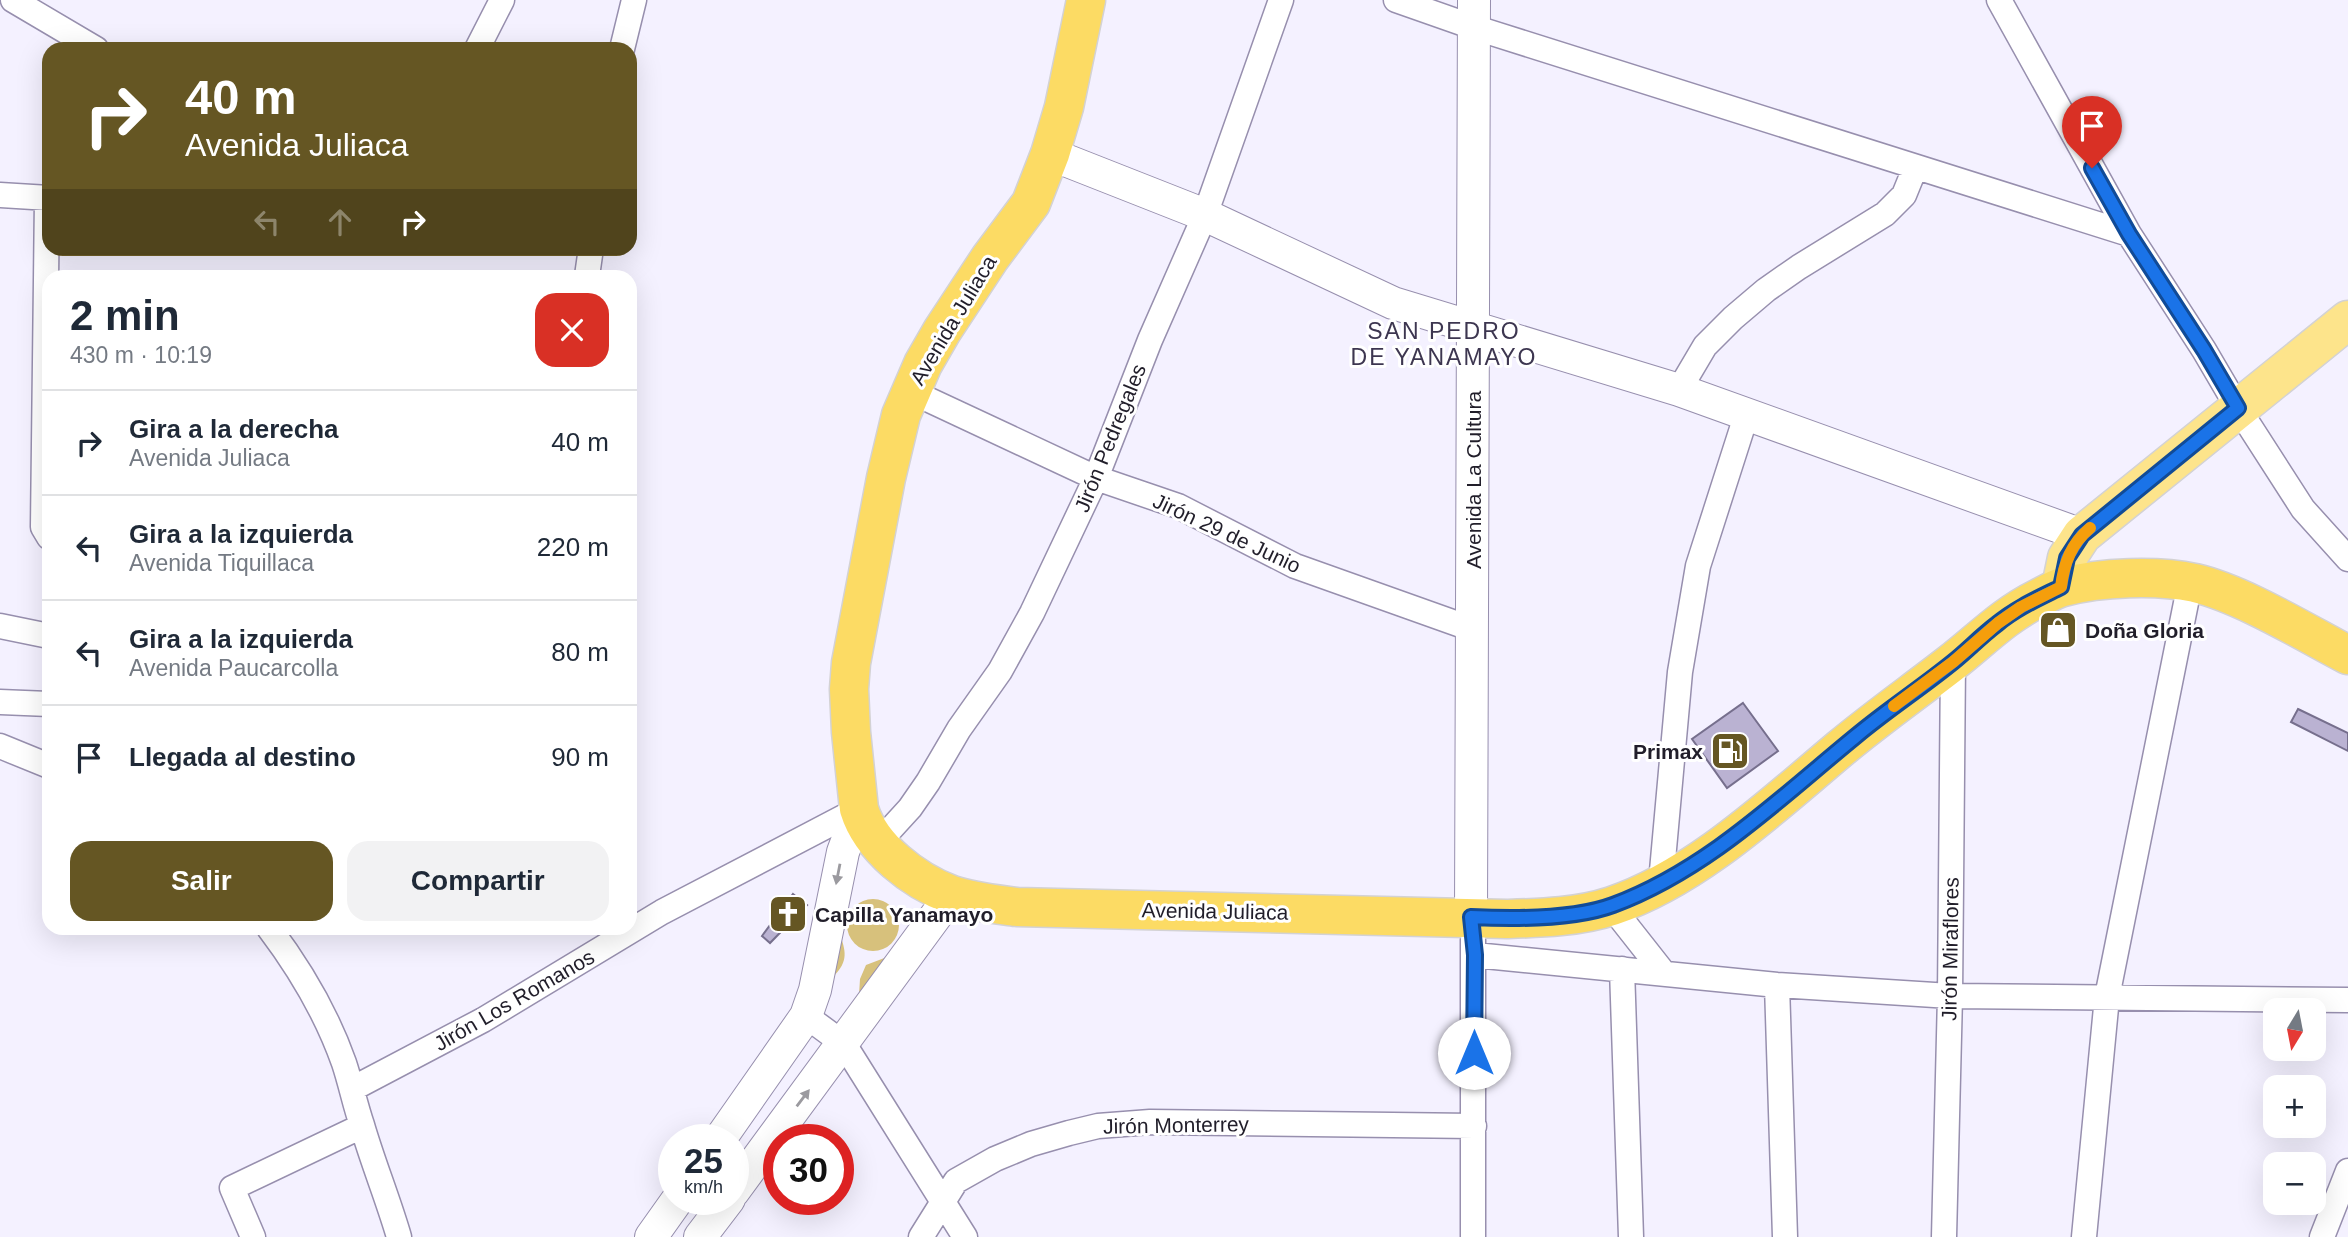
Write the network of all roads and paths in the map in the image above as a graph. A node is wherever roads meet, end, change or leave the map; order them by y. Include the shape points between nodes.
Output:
1 (13, 0) edge
2 (502, 0) edge
3 (634, 0) edge
4 (1086, 0) edge
5 (1281, 0) edge
6 (1396, 0) edge
7 (1998, 0) edge
8 (1473, 13) edge
9 (84, 42) edge
10 (481, 42) edge
11 (624, 42) edge
12 (1050, 154) junction
13 (1915, 168) junction
14 (0, 195) edge
15 (42, 198) edge
16 (1205, 215) junction
17 (2129, 234) junction
18 (2348, 320) edge
19 (1474, 327) junction
20 (1679, 390) junction
21 (910, 391) junction
22 (2238, 408) junction
23 (1747, 413) junction
24 (1096, 478) junction
25 (2082, 535) junction
26 (2348, 559) edge
27 (2190, 583) junction
28 (2061, 587) junction
29 (0, 626) edge
30 (1472, 629) junction
31 (42, 635) edge
32 (2348, 655) edge
33 (1953, 662) junction
34 (0, 702) edge
35 (42, 704) edge
36 (0, 746) edge
37 (42, 763) edge
38 (859, 809) junction
39 (878, 843) junction
40 (1661, 882) junction
41 (952, 894) junction
42 (1611, 906) junction
43 (1471, 917) junction
44 (637, 927) edge
45 (274, 935) edge
46 (624, 935) edge
47 (1475, 955) junction
48 (1622, 969) junction
49 (1663, 972) junction
50 (1777, 985) junction
51 (1950, 996) junction
52 (2107, 997) junction
53 (2348, 1000) edge
54 (806, 1016) junction
55 (844, 1044) junction
56 (352, 1089) junction
57 (730, 1124) edge
58 (362, 1126) junction
59 (1474, 1126) junction
60 (749, 1171) edge
61 (2348, 1171) edge
62 (942, 1201) junction
63 (667, 1215) edge
64 (717, 1215) edge
65 (253, 1237) edge
66 (399, 1237) edge
67 (651, 1237) edge
68 (700, 1237) edge
69 (920, 1237) edge
70 (965, 1237) edge
71 (1472, 1237) edge
72 (1631, 1237) edge
73 (1785, 1237) edge
74 (1944, 1237) edge
75 (2084, 1237) edge
76 (2322, 1237) edge

1 - 9 street
2 - 10 street
3 - 11 street
4 - 12 highway, Avenida Juliaca
5 - 16 street, Jirón Pedregales
6 - 8 street
7 - 17 street
8 - 13 street
8 - 19 street, Avenida La Cultura
12 - 16 street
12 - 21 highway, Avenida Juliaca via 1031,203 967,291
13 - 17 street
13 - 20 street via 1904,195 1885,214 1799,267 1733,318 1705,346
14 - 15 street
16 - 19 street via 1393,303
16 - 24 street, Jirón Pedregales
17 - 22 street
18 - 22 main road
19 - 20 street
19 - 30 street, Avenida La Cultura
20 - 23 street
21 - 24 street, Jirón 29 de Junio
21 - 38 highway, Avenida Juliaca via 886,478 851,663 851,732
22 - 25 main road
22 - 26 street via 2303,509
23 - 25 street
23 - 40 street via 1698,566 1680,672
24 - 30 street, Jirón 29 de Junio via 1178,506 1295,566
24 - 39 street, Jirón Pedregales via 1000,671 910,808
25 - 28 main road via 2067,558
27 - 28 highway, Avenida Juliaca via 2144,578
27 - 32 highway, Avenida Juliaca via 2224,594
27 - 52 street
28 - 33 highway, Avenida Juliaca via 2021,607
29 - 31 street
30 - 43 street, Avenida La Cultura
33 - 40 highway, Avenida Juliaca via 1735,836
33 - 51 street, Jirón Miraflores
34 - 35 street
36 - 37 street
38 - 39 highway, Avenida Juliaca
38 - 44 street, Jirón Los Romanos
38 -> 54 street via 843,852 816,990
39 - 41 highway, Avenida Juliaca via 911,872
40 - 42 highway, Avenida Juliaca
41 - 43 highway, Avenida Juliaca via 1017,906
41 - 55 street
42 - 43 highway, Avenida Juliaca via 1538,918
42 - 49 street
43 - 47 street
45 - 56 street via 324,1018
46 - 56 street, Jirón Los Romanos via 483,1020
47 - 48 street
47 - 59 street
48 - 49 street
48 - 72 street
49 - 50 street
50 - 51 street
50 - 73 street
51 - 52 street
51 - 74 street, Jirón Miraflores
52 - 53 street
52 - 75 street
54 - 55 street
54 - 57 street
60 -> 55 street
55 - 62 street
56 - 58 street
58 - 65 street via 232,1188
58 - 66 street
59 - 62 street, Jirón Monterrey via 1150,1122 1098,1126 995,1159 956,1181
59 - 71 street
61 - 76 street
62 - 69 street, Jirón Monterrey
62 - 70 street
63 - 67 street
64 - 68 street

